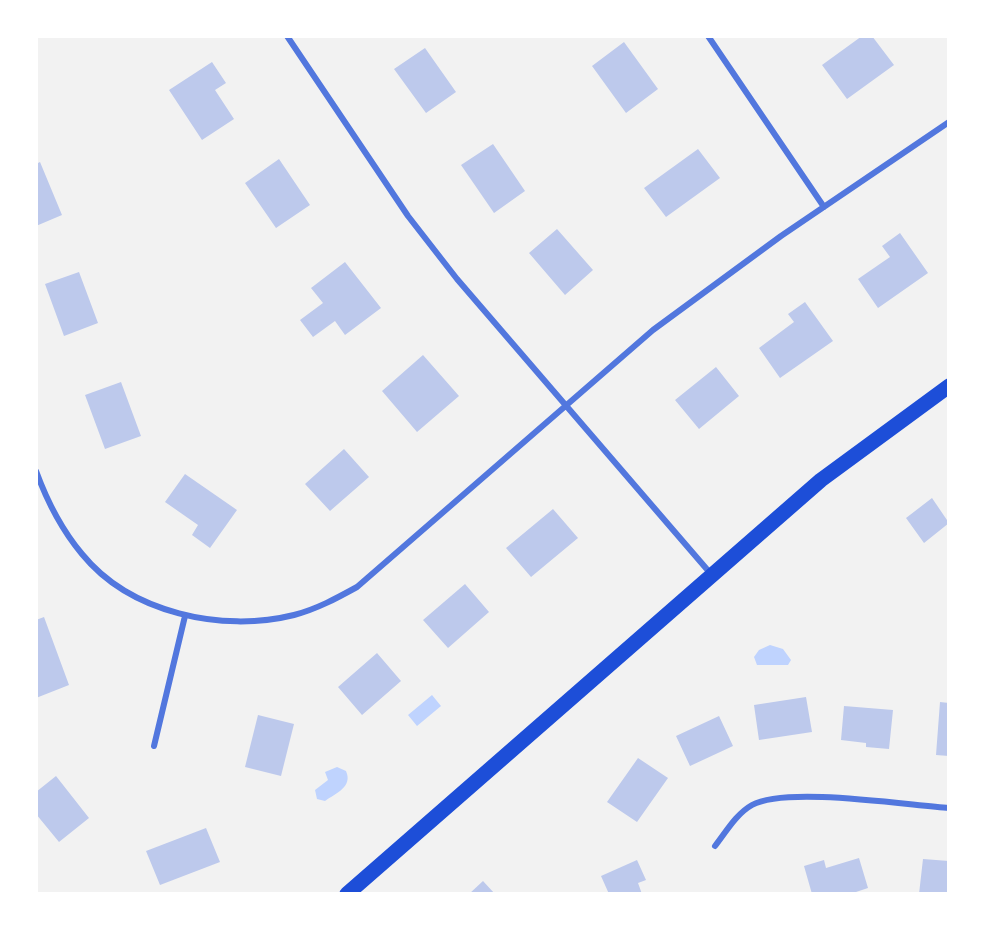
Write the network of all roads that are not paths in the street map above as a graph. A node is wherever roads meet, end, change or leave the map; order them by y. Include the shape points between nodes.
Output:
1 (287, 36) edge
2 (708, 36) edge
3 (949, 122) edge
4 (824, 207) junction
5 (949, 386) edge
6 (565, 406) junction
7 (36, 471) edge
8 (711, 573) junction
9 (185, 615) junction
10 (154, 746) dead end
11 (949, 808) edge
12 (715, 846) dead end
13 (356, 891) edge

1 - 6 street via 408,216
2 - 4 street
3 - 4 street
4 - 6 street via 661,324
5 - 8 main road via 821,480
6 - 8 street
6 - 9 street via 357,587 294,615 254,621
7 - 9 street via 53,512 83,556 127,591
8 - 13 main road
9 - 10 street
11 - 12 street via 806,796 776,798 754,804 742,813

